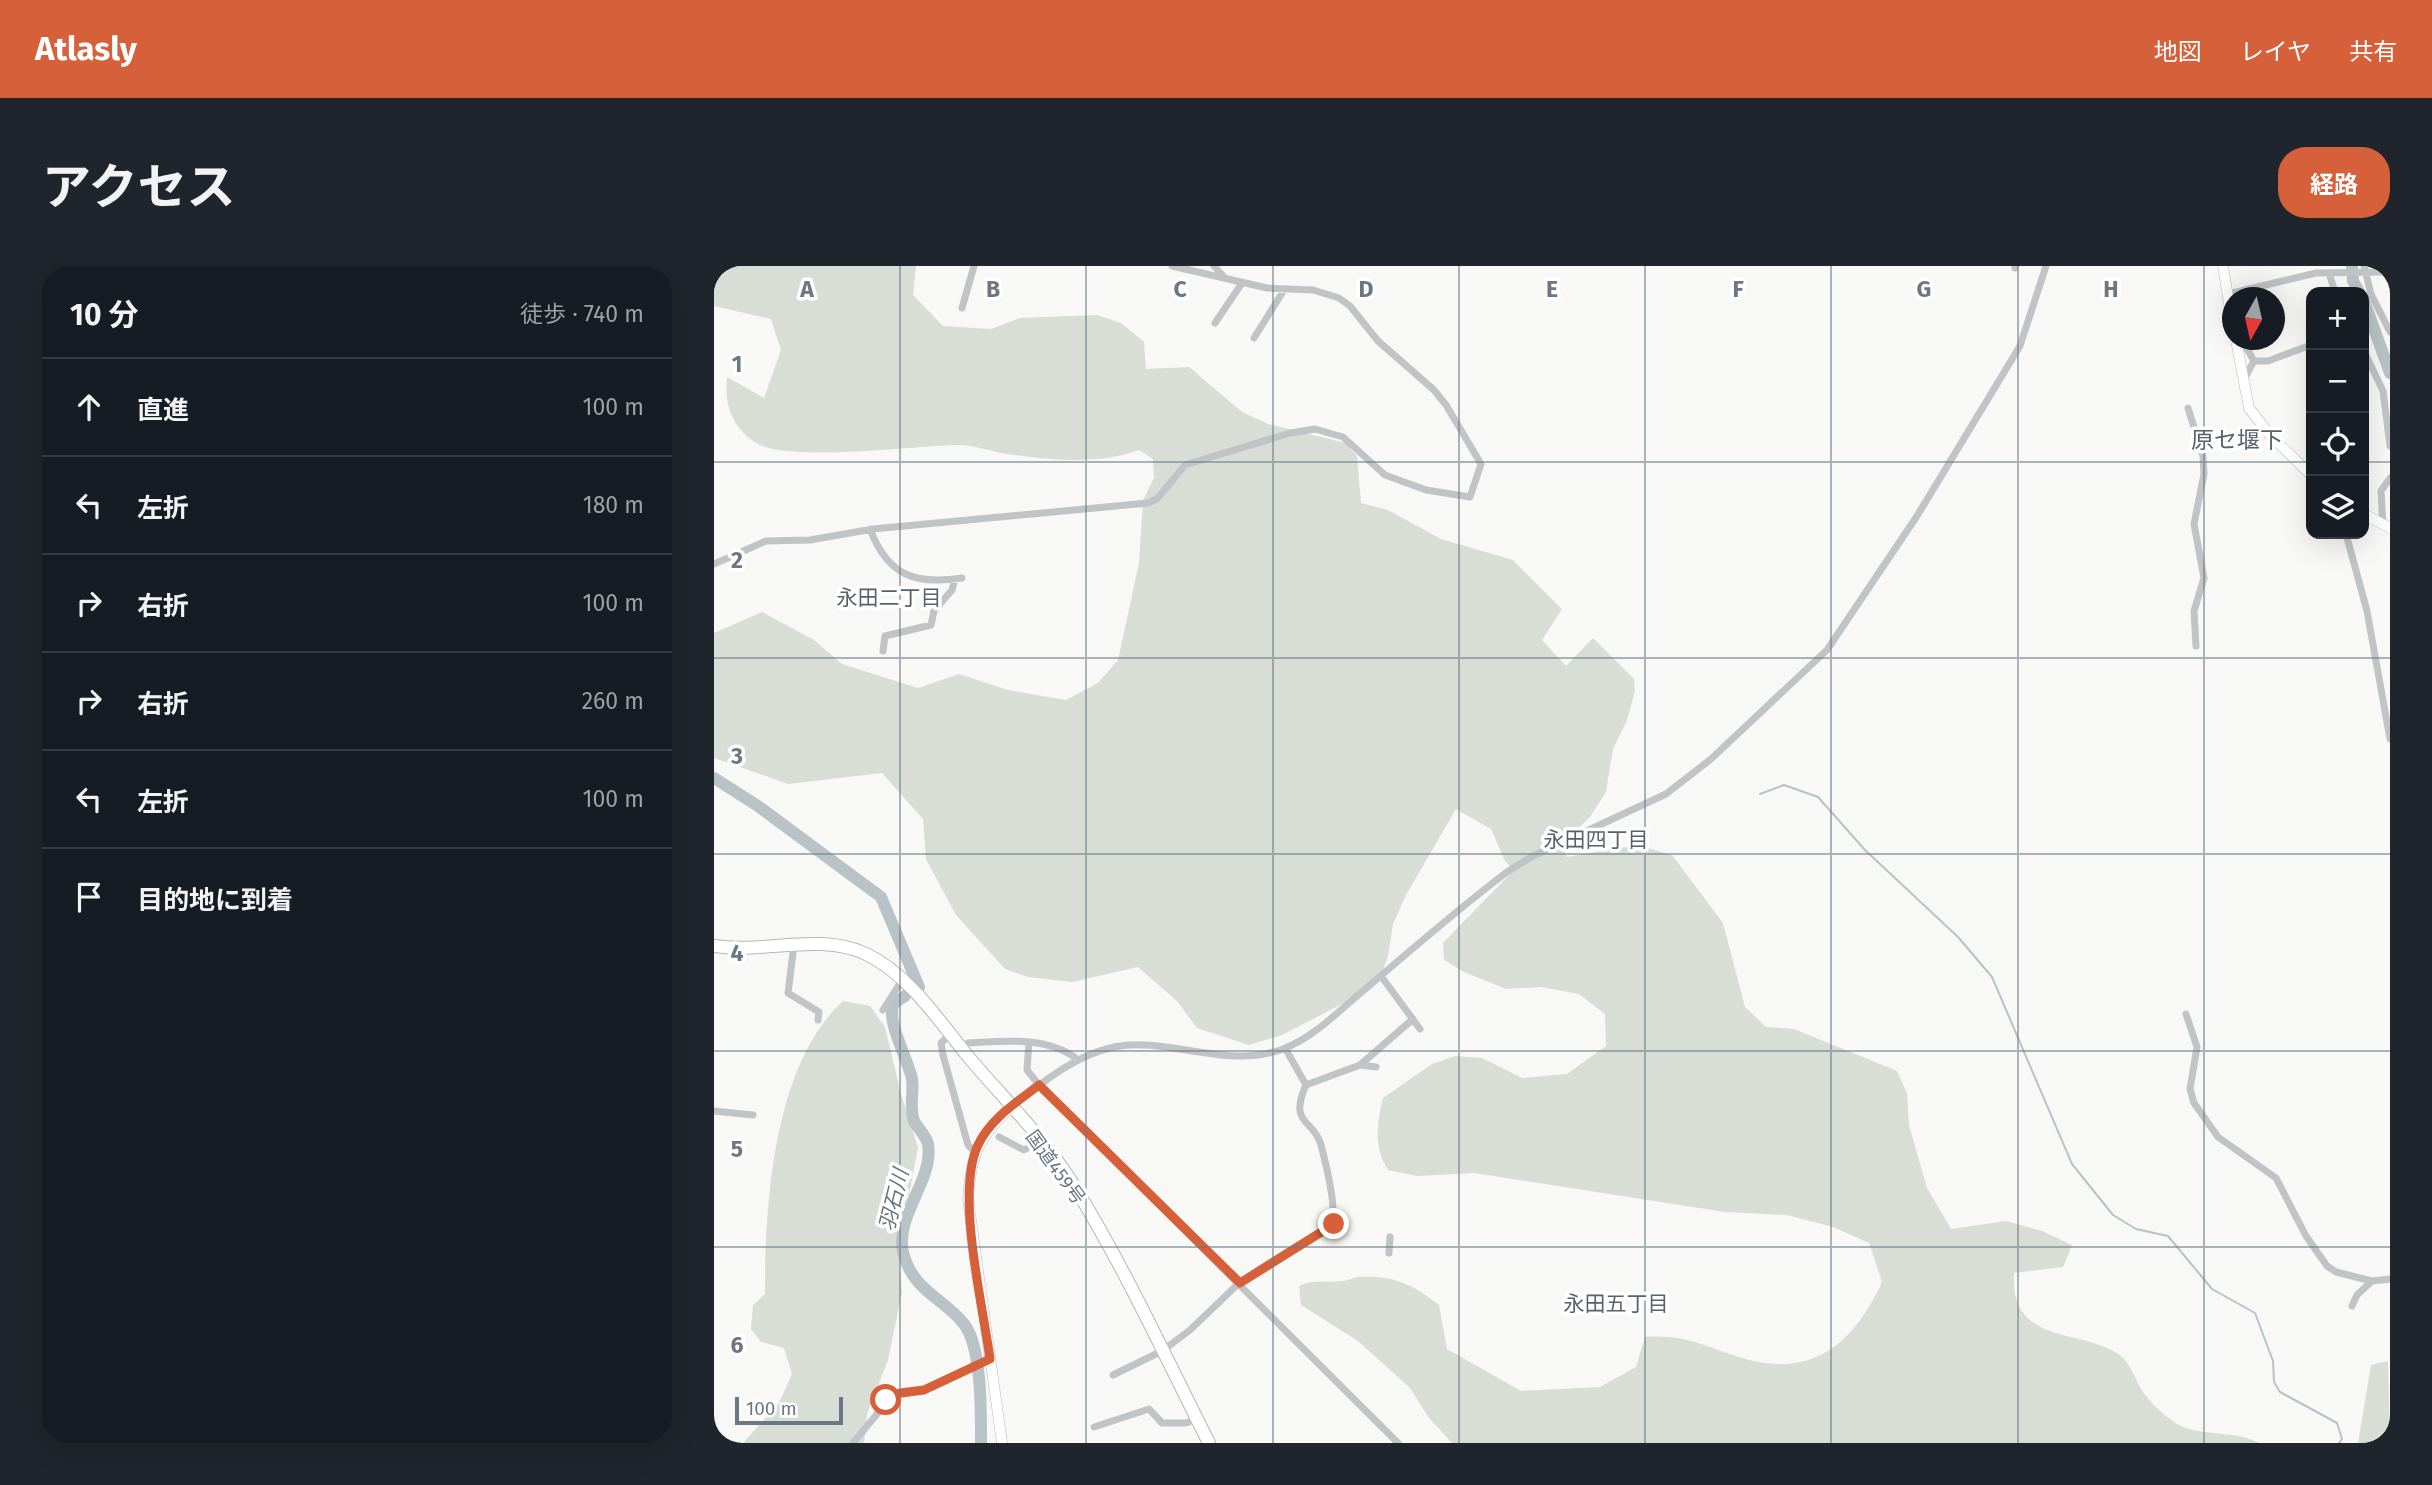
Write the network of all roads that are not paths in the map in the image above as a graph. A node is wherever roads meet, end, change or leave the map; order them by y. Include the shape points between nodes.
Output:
1 (974, 266) edge
2 (1171, 266) edge
3 (1214, 266) edge
4 (2046, 266) edge
5 (2223, 266) edge
6 (2365, 269) edge
7 (2390, 272) edge
8 (2333, 273) junction
9 (1225, 279) junction
10 (1242, 283) junction
11 (2227, 287) edge
12 (2254, 287) edge
13 (2335, 287) edge
14 (1284, 290) junction
15 (962, 308) dead end
16 (1215, 323) dead end
17 (2390, 332) edge
18 (1254, 338) dead end
19 (2306, 347) edge
20 (2237, 350) edge
21 (2248, 350) edge
22 (2254, 361) junction
23 (2369, 361) edge
24 (2243, 382) junction
25 (2387, 406) edge
26 (2188, 408) dead end
27 (2390, 446) edge
28 (2306, 470) edge
29 (2390, 478) edge
30 (2369, 516) edge
31 (2386, 527) edge
32 (870, 529) junction
33 (2347, 539) edge
34 (714, 564) edge
35 (2196, 646) dead end
36 (883, 651) dead end
37 (2390, 740) edge
38 (794, 945) junction
39 (714, 946) edge
40 (1381, 976) junction
41 (902, 980) junction
42 (883, 1010) dead end
43 (2186, 1014) dead end
44 (1413, 1019) junction
45 (818, 1020) dead end
46 (1420, 1029) dead end
47 (950, 1034) junction
48 (1029, 1042) junction
49 (961, 1048) junction
50 (1285, 1048) junction
51 (1077, 1059) junction
52 (1360, 1065) junction
53 (1376, 1068) dead end
54 (1039, 1085) junction
55 (1306, 1085) junction
56 (1010, 1108) junction
57 (714, 1111) edge
58 (753, 1115) dead end
59 (999, 1137) dead end
60 (1040, 1141) junction
61 (975, 1152) junction
62 (1390, 1237) dead end
63 (1389, 1253) dead end
64 (2390, 1279) edge
65 (2372, 1281) junction
66 (1240, 1283) junction
67 (2352, 1306) dead end
68 (1162, 1351) junction
69 (985, 1361) junction
70 (1113, 1375) dead end
71 (1197, 1419) junction
72 (1094, 1427) dead end
73 (853, 1443) edge
74 (1002, 1443) edge
75 (1209, 1443) edge
76 (1398, 1443) edge

1 - 15 street
2 - 9 street
3 - 9 street
4 - 40 street via 2020,346 1917,516 1813,665 1666,794 1531,857 1479,893
5 - 11 street
6 - 7 street
6 - 8 street
6 - 17 street via 2371,294
8 - 12 street
8 - 13 street
9 - 10 street
10 - 14 street
10 - 16 street
14 - 18 street
14 - 32 street via 1313,290 1339,298 1378,341 1434,390 1481,464 1470,497 1426,490 1385,475 1343,437 1315,429 1185,465 1157,499 1148,503
19 - 22 street
20 - 24 street
21 - 22 street
22 - 24 street
23 - 25 street
24 - 28 street via 2255,417
25 - 27 street
26 - 35 street via 2204,474 2194,524 2204,578 2194,611
29 - 31 street via 2381,491
30 - 31 street
32 - 34 street via 810,540 766,541
32 - 36 street via 898,572 938,582 958,579 934,611 931,625 885,636
33 - 37 street via 2367,611
38 - 39 highway, 国道459号 via 736,950
38 - 41 highway, 国道459号 via 853,949
38 - 45 street via 788,993 819,1012
40 - 44 street
40 - 50 street
41 - 42 street
41 - 47 highway, 国道459号
43 - 65 street via 2197,1047 2190,1089 2209,1126 2276,1178 2327,1266
44 - 46 street
44 - 52 street
47 - 49 highway, 国道459号
47 - 61 street via 941,1043 943,1055 968,1145
48 - 49 street via 968,1043
48 - 51 street
48 - 54 street via 1027,1070
49 - 56 highway, 国道459号
50 - 51 street via 1225,1056 1132,1046
50 - 55 street
51 - 54 street
52 - 53 street
52 - 55 street
54 - 56 street
54 - 66 street
55 - 66 street via 1300,1109 1321,1144 1333,1226
56 - 60 highway, 国道459号
56 - 61 street via 992,1125
57 - 58 street
59 - 60 street via 1024,1150
60 - 68 highway, 国道459号 via 1069,1179
61 - 69 street via 968,1199
62 - 63 street
64 - 65 street
65 - 67 street
66 - 68 street
66 - 76 street
68 - 70 street
68 - 71 highway, 国道459号
69 - 73 street via 924,1390 892,1396
69 - 74 street
71 - 72 street via 1162,1423 1149,1409
71 - 75 highway, 国道459号

